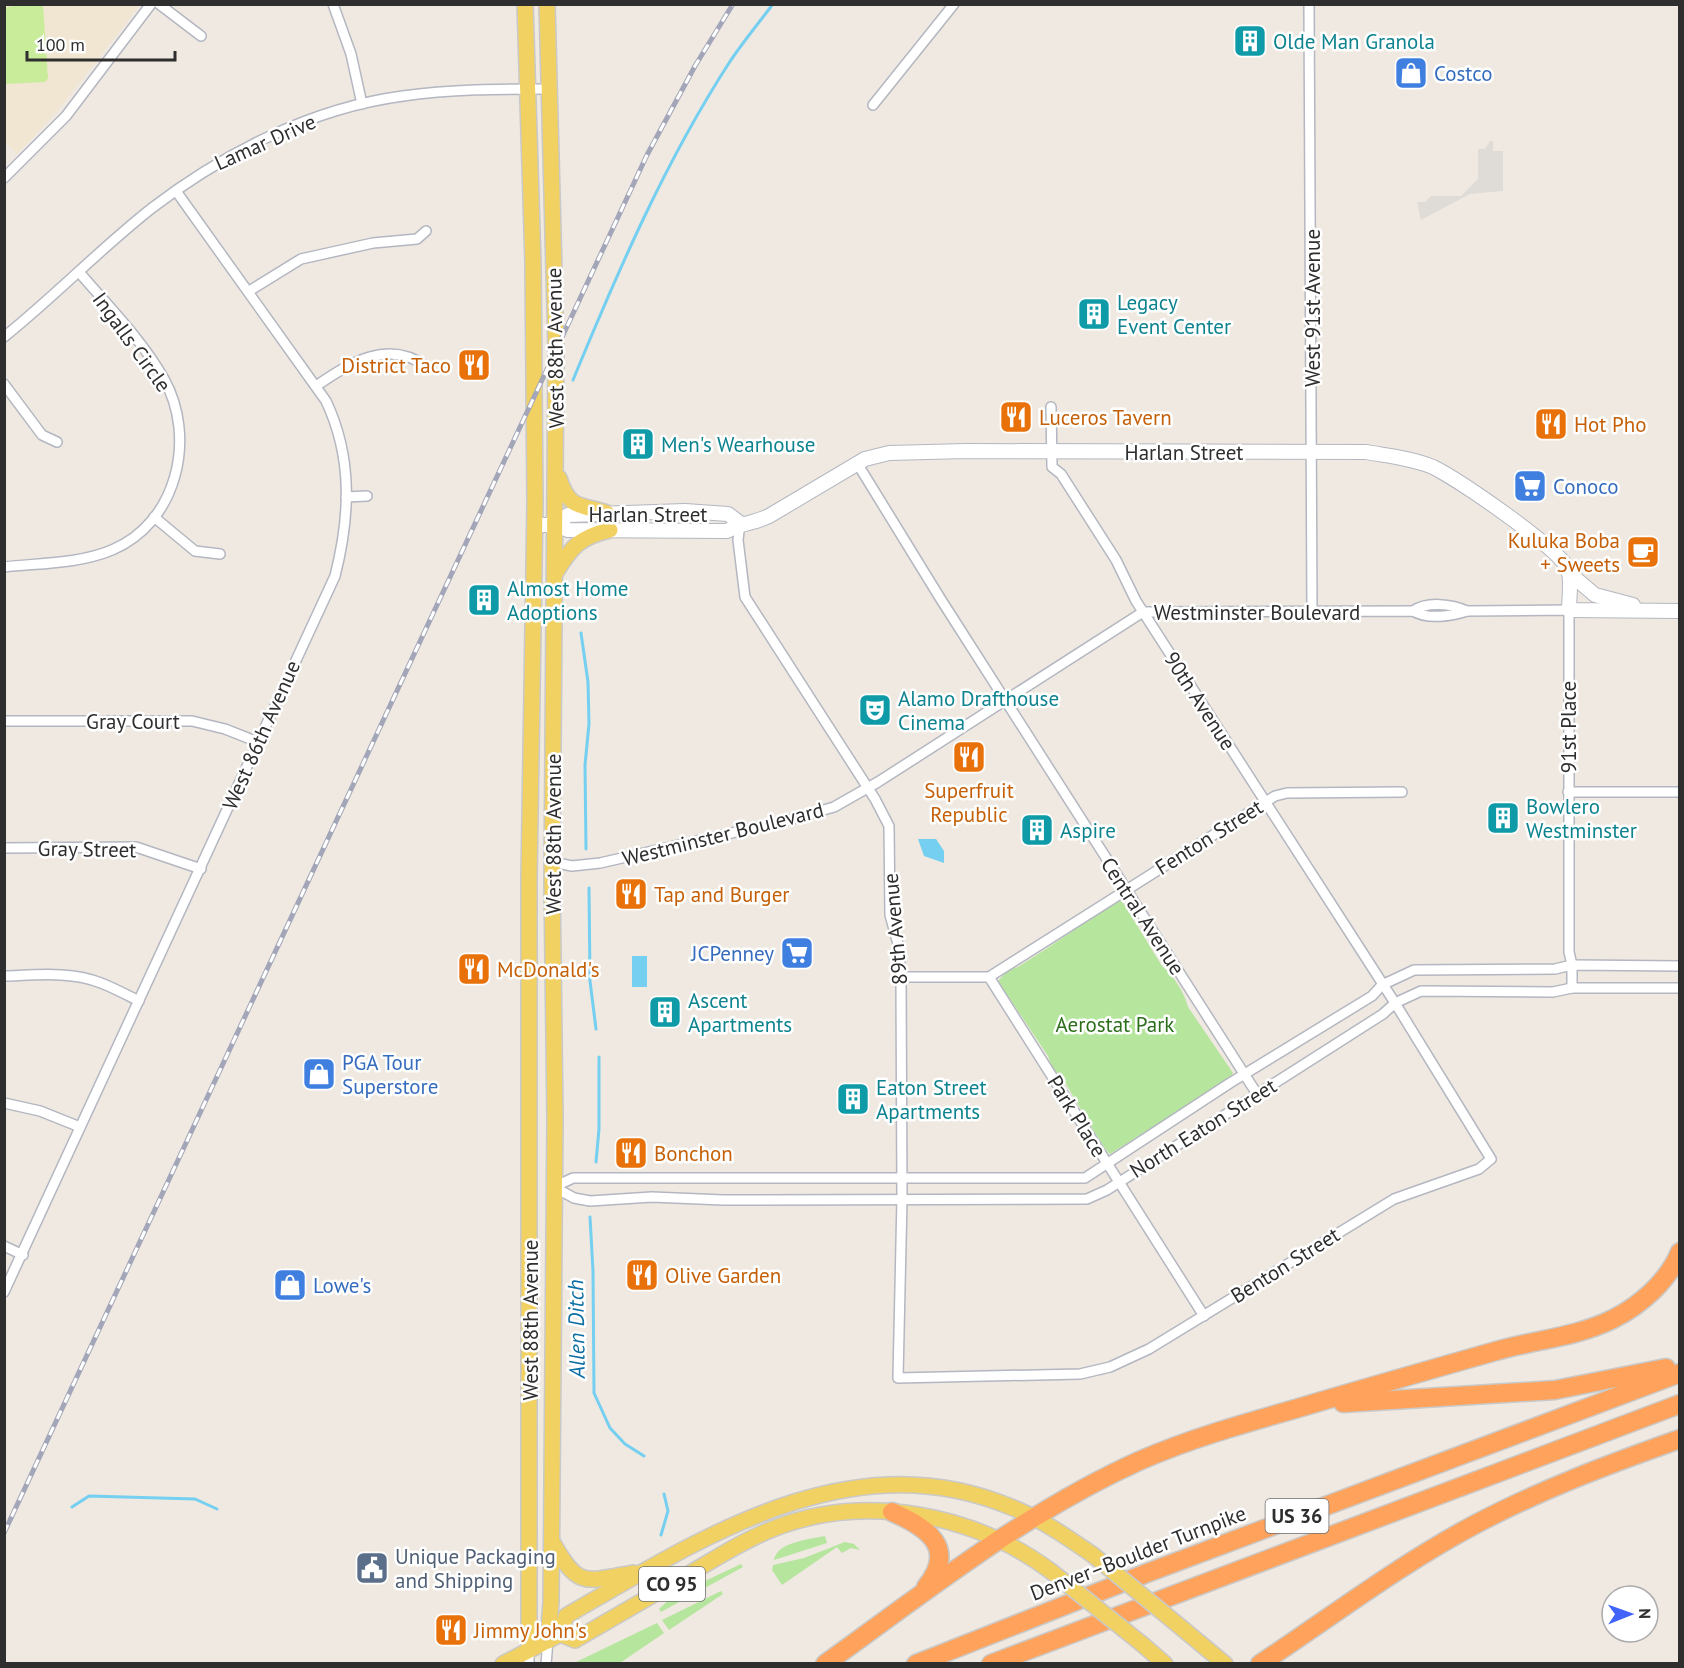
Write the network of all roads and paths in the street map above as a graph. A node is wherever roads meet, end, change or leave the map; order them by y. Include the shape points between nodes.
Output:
1 (151, 4) edge
2 (159, 4) edge
3 (333, 4) edge
4 (525, 4) edge
5 (547, 4) edge
6 (954, 4) edge
7 (1309, 4) edge
8 (201, 36) dead end
9 (526, 89) junction
10 (548, 89) junction
11 (362, 104) junction
12 (873, 105) dead end
13 (4, 178) edge
14 (176, 191) junction
15 (426, 231) dead end
16 (79, 272) junction
17 (249, 291) junction
18 (4, 337) edge
19 (427, 367) dead end
20 (4, 384) edge
21 (316, 386) junction
22 (1051, 407) dead end
23 (57, 442) dead end
24 (1051, 451) junction
25 (1313, 452) junction
26 (858, 463) junction
27 (556, 471) junction
28 (346, 496) junction
29 (367, 496) dead end
30 (704, 512) junction
31 (607, 513) junction
32 (154, 517) junction
33 (740, 523) junction
34 (535, 525) junction
35 (556, 525) junction
36 (610, 530) junction
37 (628, 530) junction
38 (220, 554) dead end
39 (4, 567) edge
40 (1569, 573) junction
41 (555, 575) junction
42 (1569, 610) junction
43 (1651, 610) junction
44 (1680, 610) edge
45 (1312, 611) junction
46 (1143, 612) junction
47 (1005, 700) junction
48 (4, 722) edge
49 (258, 742) junction
50 (868, 788) junction
51 (1402, 792) dead end
52 (1568, 792) junction
53 (1680, 792) edge
54 (1265, 801) junction
55 (4, 848) edge
56 (552, 862) junction
57 (201, 869) junction
58 (1125, 889) junction
59 (1572, 965) junction
60 (1680, 966) edge
61 (4, 975) edge
62 (901, 977) junction
63 (989, 977) junction
64 (1382, 985) junction
65 (1572, 988) junction
66 (1680, 988) edge
67 (139, 1001) junction
68 (1395, 1003) junction
69 (1245, 1075) junction
70 (1257, 1095) junction
71 (4, 1103) edge
72 (80, 1127) junction
73 (1106, 1163) junction
74 (901, 1177) junction
75 (1118, 1182) junction
76 (554, 1187) junction
77 (902, 1198) junction
78 (4, 1246) edge
79 (1680, 1252) edge
80 (23, 1255) junction
81 (4, 1292) edge
82 (1204, 1316) junction
83 (1680, 1364) edge
84 (1680, 1372) edge
85 (898, 1378) joint
86 (1680, 1384) edge
87 (1680, 1404) edge
88 (1680, 1414) edge
89 (1254, 1420) junction
90 (1680, 1439) edge
91 (891, 1512) junction
92 (1035, 1517) junction
93 (999, 1538) junction
94 (551, 1540) junction
95 (645, 1571) junction
96 (919, 1595) junction
97 (1308, 1632) junction
98 (554, 1637) junction
99 (529, 1657) edge
100 (503, 1664) edge
101 (546, 1664) edge
102 (825, 1664) edge
103 (916, 1664) edge
104 (943, 1664) edge
105 (991, 1664) edge
106 (1019, 1664) edge
107 (1165, 1664) edge
108 (1225, 1664) edge
109 (1260, 1664) edge
110 (1288, 1664) edge

1 - 13 street via 66,116
2 - 8 street
3 - 11 street via 351,54
4 - 9 main road, West 88th Avenue
5 - 10 main road, West 88th Avenue
6 - 12 street
7 - 25 street, West 91st Avenue
9 - 10 street, Lamar Drive
9 - 11 street, Lamar Drive via 404,96
9 - 34 main road, West 88th Avenue via 533,263
10 - 27 main road, West 88th Avenue via 556,304
11 - 14 street, Lamar Drive via 262,139 208,168
14 - 16 street, Lamar Drive
14 - 17 street, West 86th Avenue
15 - 17 street via 417,239 372,243 301,259
16 - 18 street, Lamar Drive
16 - 32 street, Ingalls Circle via 158,370 175,404 181,438 179,463
17 - 21 street, West 86th Avenue
19 - 21 street via 412,356 372,356 349,363
20 - 23 street via 42,435
21 - 28 street, West 86th Avenue via 337,426 344,456
22 - 24 street, 90th Avenue
24 - 25 street, Harlan Street
24 - 26 street, Harlan Street via 889,453
24 - 46 street, 90th Avenue via 1052,467 1061,474 1111,553
25 - 40 street, Harlan Street via 1366,452 1432,467 1483,498 1558,555
25 - 45 street, West 91st Avenue
26 - 33 street, Harlan Street via 769,516
26 - 47 street, Central Avenue
27 - 31 main road via 564,493 576,506
27 - 35 main road, West 88th Avenue
28 - 29 street
28 - 49 street, West 86th Avenue via 346,534 335,576
30 - 31 street, Harlan Street
30 - 33 street, Harlan Street via 728,514
30 - 37 street via 686,523 652,524
31 - 35 street, Harlan Street via 568,515
32 - 38 street via 195,551
32 - 39 street, Ingalls Circle via 127,542 99,555
33 - 37 street, Harlan Street via 727,531
33 - 50 street, 89th Avenue via 738,542 746,597
34 - 35 street, Harlan Street
34 - 99 main road, West 88th Avenue via 529,878
35 - 36 street, Harlan Street via 568,530
35 - 41 main road, West 88th Avenue
36 - 37 street, Harlan Street
36 - 41 main road via 591,534 572,547
40 - 42 street
40 - 43 street, Harlan Street via 1595,595
41 - 56 main road, West 88th Avenue
42 - 43 street
42 - 45 street, Westminster Boulevard via 1467,611 1455,606 1420,607 1413,611
42 - 52 street, 91st Place
43 - 44 street
45 - 46 street, Westminster Boulevard
46 - 47 street, Westminster Boulevard
46 - 54 street, 90th Avenue
47 - 50 street, Westminster Boulevard
47 - 58 street, Central Avenue
48 - 49 street, Gray Court via 192,721
49 - 57 street, West 86th Avenue
50 - 56 street, Westminster Boulevard via 834,807 717,837 600,863 572,866
50 - 62 street, 89th Avenue via 889,826 890,915
51 - 54 street, Fenton Street via 1287,793
52 - 53 street
52 - 59 street, 91st Place
54 - 58 street, Fenton Street
54 - 64 street, 90th Avenue
55 - 57 street, Gray Street via 136,848
56 - 76 main road, West 88th Avenue
57 - 67 street, West 86th Avenue
58 - 63 street, Fenton Street
58 - 69 street, Central Avenue
59 - 60 street, North Eaton Street
59 - 64 street, North Eaton Street via 1553,969 1422,969
59 - 65 street, 91st Place
61 - 67 street via 85,979
62 - 63 street
62 - 74 street, 89th Avenue
63 - 73 street, Park Place
64 - 68 street, 90th Avenue
64 - 69 street, North Eaton Street via 1372,996
65 - 66 street, North Eaton Street
65 - 68 street, North Eaton Street via 1555,992 1421,991
67 - 72 street, West 86th Avenue
68 - 70 street, North Eaton Street
68 - 82 street, Benton Street via 1491,1159 1479,1169 1394,1199
69 - 70 street, Central Avenue
69 - 73 street, North Eaton Street
70 - 75 street, North Eaton Street
71 - 72 street via 40,1111
72 - 80 street, West 86th Avenue
73 - 74 street, North Eaton Street via 1079,1179
73 - 75 street, Park Place
74 - 76 street, North Eaton Street via 573,1178
74 - 77 street, 89th Avenue
75 - 77 street, North Eaton Street via 1098,1195 1080,1200
75 - 82 street, Park Place
76 - 77 street, North Eaton Street via 574,1198 590,1201 652,1197
76 - 94 main road, West 88th Avenue
77 - 85 street, 89th Avenue
78 - 80 street
79 - 89 highway via 1652,1292 1607,1322
80 - 81 street, West 86th Avenue
82 - 85 street, Benton Street via 1130,1359 1080,1374
83 - 89 highway via 1556,1390 1341,1403
84 - 103 highway, Denver–Boulder Turnpike / US 36
86 - 104 highway
87 - 105 highway
88 - 106 highway, US 36
89 - 92 highway via 1139,1461
90 - 97 highway via 1568,1480 1502,1510 1437,1546
91 - 93 main road, CO 95 via 951,1521
91 - 96 highway via 923,1527 937,1542 937,1569
91 - 98 main road, CO 95 via 827,1515 774,1529 575,1640
92 - 93 highway
92 - 95 main road, CO 95 via 996,1501 940,1487 852,1487 775,1508
92 - 108 main road, CO 95, bridge via 1094,1555
93 - 96 highway
93 - 107 main road, CO 95, bridge via 1052,1572
94 - 95 main road via 570,1571 585,1579
94 - 98 main road, West 88th Avenue
95 - 98 main road, CO 95 via 566,1616
96 - 102 highway
97 - 109 highway
97 - 110 highway
98 - 99 main road, CO 95
98 - 101 street, West 88th Avenue
99 - 100 main road, CO 95

